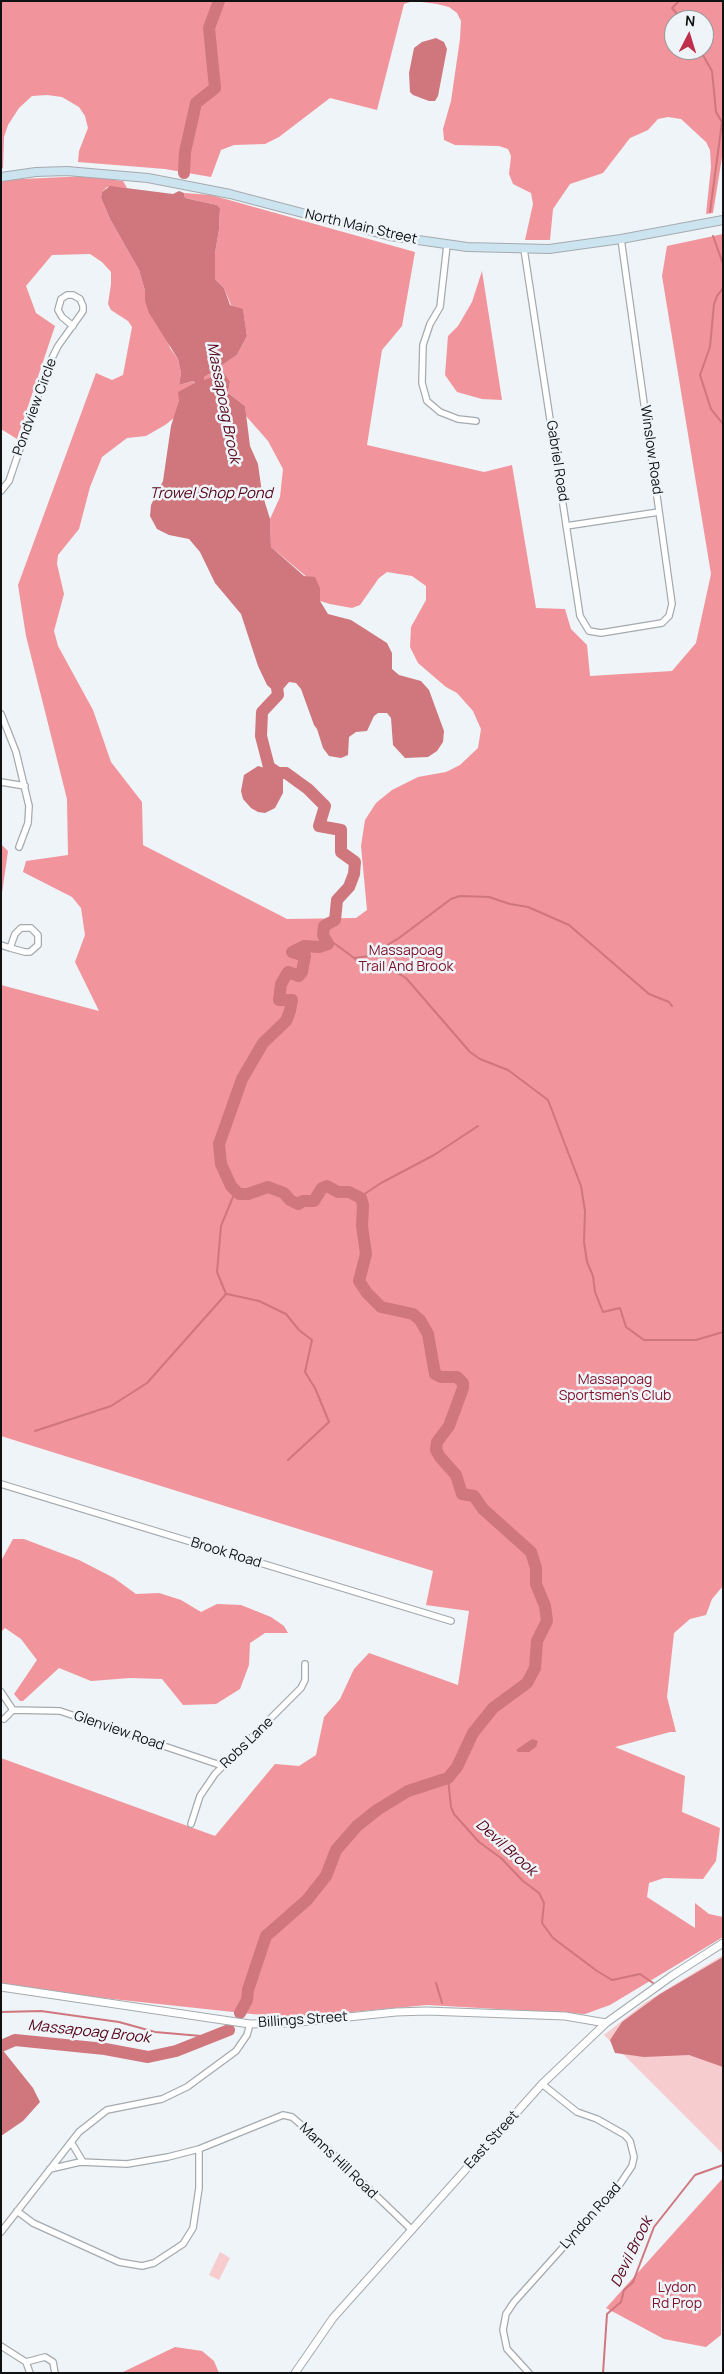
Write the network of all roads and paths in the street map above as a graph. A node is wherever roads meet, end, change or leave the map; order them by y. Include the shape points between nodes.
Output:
1 (1, 178) edge
2 (723, 220) edge
3 (621, 239) junction
4 (447, 245) junction
5 (524, 249) junction
6 (73, 326) junction
7 (476, 421) dead end
8 (1, 491) edge
9 (659, 512) junction
10 (566, 526) junction
11 (629, 629) joint
12 (1, 714) edge
13 (1, 782) edge
14 (25, 786) junction
15 (19, 847) dead end
16 (1, 946) edge
17 (10, 948) junction
18 (1, 1484) edge
19 (451, 1621) dead end
20 (305, 1664) dead end
21 (1, 1692) edge
22 (13, 1710) junction
23 (4, 1719) dead end
24 (223, 1766) junction
25 (191, 1824) dead end
26 (723, 1943) edge
27 (1, 1987) edge
28 (606, 2023) junction
29 (250, 2024) junction
30 (542, 2084) junction
31 (71, 2142) junction
32 (199, 2149) junction
33 (83, 2162) junction
34 (50, 2169) junction
35 (17, 2211) junction
36 (412, 2230) junction
37 (1, 2232) edge
38 (1, 2346) edge
39 (26, 2362) junction
40 (30, 2373) edge
41 (55, 2373) edge
42 (295, 2373) edge
43 (529, 2373) edge

1 - 4 main road, North Main Street via 67,171 148,178 230,194 390,236
2 - 3 main road, North Main Street
3 - 5 main road, North Main Street via 549,249
3 - 9 street, Winslow Road
4 - 5 main road, North Main Street
4 - 7 street via 440,307 423,345 422,383 427,401 440,412
5 - 10 street, Gabriel Road
6 - 6 street, Pondview Circle via 82,314 83,306 78,297 70,295 60,299 58,310
6 - 8 street, Pondview Circle via 48,366 9,481
9 - 10 street
9 - 11 street, Winslow Road via 672,610 662,623
10 - 11 street, Gabriel Road via 580,616 585,627 594,633
12 - 14 street
13 - 14 street
14 - 15 street via 29,814
16 - 17 street
17 - 17 street via 21,928 28,927 37,932 39,943 33,951
18 - 19 street, Brook Road
20 - 24 street, Robs Lane via 305,1680 301,1688
21 - 22 street
22 - 23 street
22 - 24 street, Glenview Road via 60,1711
24 - 25 street, Robs Lane via 200,1796
26 - 28 street, East Street
27 - 29 street, Billings Street
28 - 29 street, Billings Street via 565,2016 426,2011 291,2024
28 - 30 street, East Street
29 - 31 street via 236,2051 187,2087 162,2099 107,2110
30 - 36 street, East Street
30 - 43 street, Lyndon Road via 578,2112 625,2134 634,2157 624,2179 506,2314 503,2330 508,2350
31 - 33 street
31 - 34 street
32 - 33 street, Manns Hill Road via 127,2164
32 - 35 street via 199,2188 193,2228 183,2244 154,2263 142,2266 119,2262 33,2223
32 - 36 street, Manns Hill Road via 283,2115 292,2117
33 - 34 street, Manns Hill Road
34 - 35 street
35 - 37 street
36 - 42 street, East Street via 333,2318
38 - 39 street
39 - 40 street
39 - 41 street via 45,2357 53,2362

